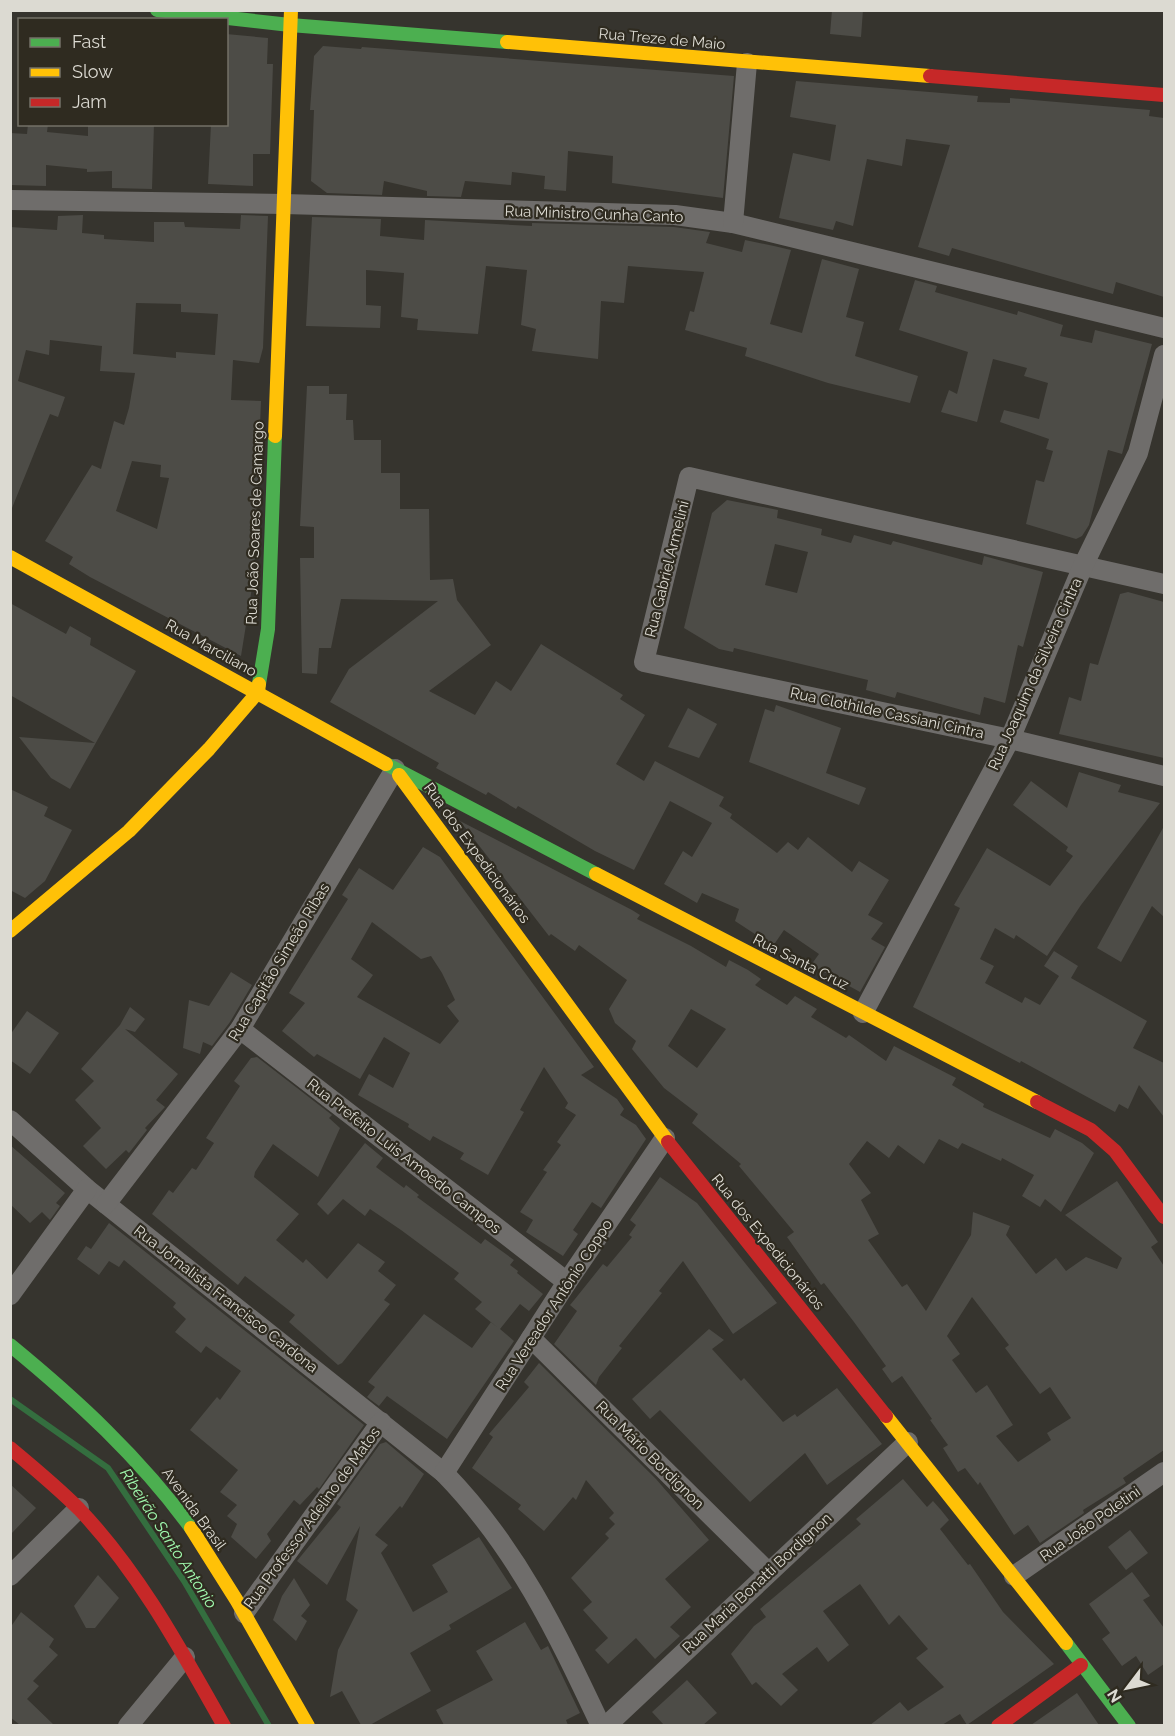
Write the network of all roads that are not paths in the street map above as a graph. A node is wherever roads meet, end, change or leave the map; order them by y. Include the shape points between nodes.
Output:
1 (157, 10) edge
2 (290, 18) edge
3 (747, 63) junction
4 (1164, 95) edge
5 (10, 200) edge
6 (284, 204) junction
7 (733, 223) junction
8 (1164, 328) edge
9 (1164, 355) edge
10 (10, 557) edge
11 (1083, 566) junction
12 (1164, 584) edge
13 (644, 662) joint
14 (258, 692) junction
15 (1010, 739) junction
16 (395, 769) junction
17 (1164, 776) edge
18 (10, 931) edge
19 (863, 1012) junction
20 (240, 1029) junction
21 (10, 1120) edge
22 (665, 1138) junction
23 (87, 1189) junction
24 (106, 1204) junction
25 (1164, 1217) edge
26 (567, 1282) junction
27 (10, 1295) edge
28 (531, 1338) junction
29 (10, 1345) edge
30 (381, 1422) junction
31 (908, 1442) junction
32 (10, 1448) edge
33 (1164, 1472) edge
34 (444, 1473) junction
35 (80, 1508) junction
36 (768, 1572) junction
37 (10, 1576) edge
38 (1014, 1576) junction
39 (244, 1613) junction
40 (185, 1657) junction
41 (1081, 1665) junction
42 (128, 1725) edge
43 (224, 1725) edge
44 (308, 1725) edge
45 (601, 1725) edge
46 (606, 1725) edge
47 (998, 1725) edge
48 (1129, 1725) edge

1 - 2 street, Rua Treze de Maio
2 - 3 street, Rua Treze de Maio
2 - 6 street, Rua João Soares de Camargo
3 - 4 street, Rua Treze de Maio
3 - 7 street
5 - 6 street, Rua Ministro Cunha Canto
6 - 7 street, Rua Ministro Cunha Canto via 675,215
6 - 14 street, Rua João Soares de Camargo via 268,629
7 - 8 street, Rua Ministro Cunha Canto
9 - 11 street, Rua Joaquim da Silveira Cintra via 1138,453
10 - 14 street, Rua Marciliano
11 - 12 street
11 - 13 street, Rua Gabriel Armelini via 690,477
11 - 15 street, Rua Joaquim da Silveira Cintra
13 - 15 street, Rua Clothilde Cassiani Cintra
14 - 16 street, Rua Marciliano
14 - 18 street via 129,831
15 - 17 street, Rua Clothilde Cassiani Cintra
15 - 19 street, Rua Joaquim da Silveira Cintra
16 - 19 street, Rua Santa Cruz
16 - 20 street, Rua Capitão Simeão Ribas
16 - 22 street, Rua dos Expedicionários
19 - 25 street, Rua Santa Cruz via 1091,1130 1115,1151
20 - 24 street, Rua Capitão Simeão Ribas
20 - 26 street, Rua Prefeito Luis Amoedo Campos
21 - 23 street, Rua Jornalista Francisco Cardona
22 - 26 street, Rua Vereador Antônio Coppo
22 - 31 street, Rua dos Expedicionários
23 - 24 street, Rua Jornalista Francisco Cardona
23 - 27 street
24 - 30 street, Rua Jornalista Francisco Cardona
26 - 28 street, Rua Vereador Antônio Coppo
28 - 34 street, Rua Vereador Antônio Coppo
28 - 36 street, Rua Mário Bordignon
29 - 39 street, Avenida Brasil via 62,1388 157,1483
30 - 34 street, Rua Jornalista Francisco Cardona
30 - 39 street, Rua Professor Adelino de Matos
31 - 36 street, Rua Maria Bonatti Bordignon
31 - 38 street, Rua dos Expedicionários
32 - 35 street
33 - 38 street, Rua João Poletini
34 - 45 street, Rua Jornalista Francisco Cardona via 487,1520 532,1587
35 - 37 street
35 - 40 street via 125,1561
36 - 46 street, Rua Maria Bonatti Bordignon
38 - 41 street, Rua dos Expedicionários
39 - 44 street, Avenida Brasil
40 - 42 street
40 - 43 street
41 - 47 street
41 - 48 street, Rua dos Expedicionários

